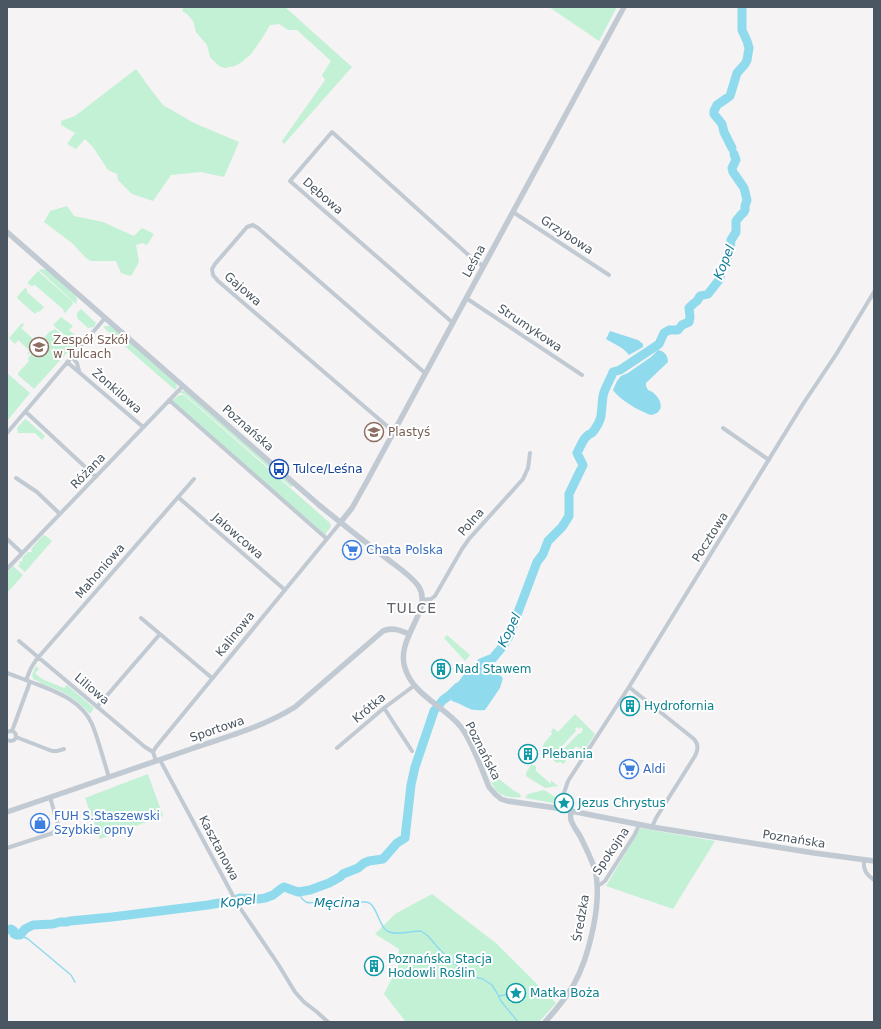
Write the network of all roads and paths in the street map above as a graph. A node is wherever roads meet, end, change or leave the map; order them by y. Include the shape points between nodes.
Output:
1 (624, 7) edge
2 (513, 212) junction
3 (7, 232) edge
4 (484, 266) junction
5 (609, 275) dead end
6 (874, 292) edge
7 (466, 298) junction
8 (105, 318) junction
9 (453, 322) junction
10 (72, 357) junction
11 (67, 362) junction
12 (79, 371) junction
13 (425, 373) junction
14 (582, 375) dead end
15 (183, 386) junction
16 (169, 400) junction
17 (26, 412) junction
18 (143, 427) junction
19 (723, 428) dead end
20 (394, 432) junction
21 (7, 433) edge
22 (530, 452) dead end
23 (770, 460) junction
24 (96, 477) junction
25 (16, 478) dead end
26 (194, 479) dead end
27 (178, 497) junction
28 (60, 514) junction
29 (340, 523) junction
30 (7, 539) edge
31 (327, 539) junction
32 (22, 554) junction
33 (7, 569) edge
34 (285, 590) junction
35 (422, 600) junction
36 (141, 618) dead end
37 (160, 634) junction
38 (409, 634) junction
39 (19, 641) dead end
40 (38, 657) junction
41 (7, 673) edge
42 (212, 678) junction
43 (28, 681) junction
44 (415, 685) junction
45 (629, 687) junction
46 (98, 707) junction
47 (384, 708) junction
48 (12, 731) junction
49 (7, 732) edge
50 (16, 737) junction
51 (7, 742) edge
52 (337, 748) dead end
53 (64, 750) dead end
54 (412, 751) dead end
55 (153, 752) junction
56 (158, 760) junction
57 (109, 777) junction
58 (564, 793) junction
59 (50, 797) junction
60 (556, 808) junction
61 (571, 811) junction
62 (7, 812) edge
63 (639, 825) junction
64 (652, 827) junction
65 (7, 848) edge
66 (864, 860) junction
67 (874, 861) edge
68 (874, 880) edge
69 (597, 884) junction
70 (328, 1022) edge
71 (545, 1022) edge

1 - 2 street, Leśna
2 - 4 street, Leśna
2 - 5 street, Grzybowa
3 - 8 street, Poznańska
4 - 7 street, Leśna
4 - 9 street, Dębowa via 332,132 290,181
6 - 23 street, Pocztowa
7 - 9 street, Leśna
7 - 14 street, Strumykowa
8 - 10 street
8 - 15 street, Poznańska
9 - 13 street, Leśna
10 - 11 street
10 - 12 street, Żonkilowa via 78,363
11 - 12 street, Żonkilowa
11 - 17 street
12 - 18 street, Żonkilowa
13 - 20 street, Leśna
13 - 20 street, Gajowa via 253,225 247,227 212,269 218,281
15 - 16 street, Różana
15 - 29 street, Poznańska
16 - 18 street, Różana
16 - 31 street
17 - 21 street
17 - 24 street
18 - 24 street, Różana
19 - 23 street
20 - 29 street, Leśna via 352,508
22 - 35 street, Polna via 528,468 523,479 469,539 435,596
23 - 45 street, Pocztowa
24 - 28 street, Różana
25 - 28 street via 37,492
26 - 27 street, Mahoniowa
27 - 34 street, Jałowcowa
27 - 40 street, Mahoniowa
28 - 32 street, Różana
29 - 31 street, Kalinowa
29 - 35 street, Poznańska via 413,580 420,590
30 - 32 street
31 - 34 street, Kalinowa
32 - 33 street, Różana
34 - 42 street, Kalinowa
35 - 38 street, Poznańska
36 - 37 street
37 - 42 street
37 - 46 street
38 - 44 street, Poznańska via 404,649 404,663 407,674
38 - 56 street, Sportowa via 396,629 383,631 310,695 285,713 247,730
39 - 40 street, Liliowa
40 - 43 street, Mahoniowa via 32,666
40 - 46 street, Liliowa
41 - 43 street
42 - 55 street, Kalinowa
43 - 48 street, Mahoniowa
43 - 57 street via 64,695 84,712 92,725
44 - 47 street, Krótka
44 - 60 street, Poznańska via 463,729 489,787 495,794 504,800
45 - 58 street, Pocztowa via 568,781
45 - 64 street via 697,742 698,747
46 - 55 street, Liliowa
47 - 52 street, Krótka
47 - 54 street
48 - 49 street
48 - 50 street
50 - 51 street
50 - 53 street via 52,751
55 - 56 street
56 - 57 street, Sportowa
56 - 70 street, Kasztanowa via 238,905 295,992
57 - 59 street, Sportowa
58 - 60 street, Pocztowa
58 - 61 street
59 - 62 street, Sportowa
59 - 65 street via 58,823 57,829
60 - 61 street, Poznańska
61 - 63 street, Poznańska
61 - 69 street, Średzka via 571,821 591,860
63 - 64 street, Poznańska
63 - 69 street, Spokojna via 605,881
64 - 66 street, Poznańska
66 - 67 street, Poznańska
66 - 68 street via 865,871
69 - 71 street, Średzka via 594,920 582,964 573,986

